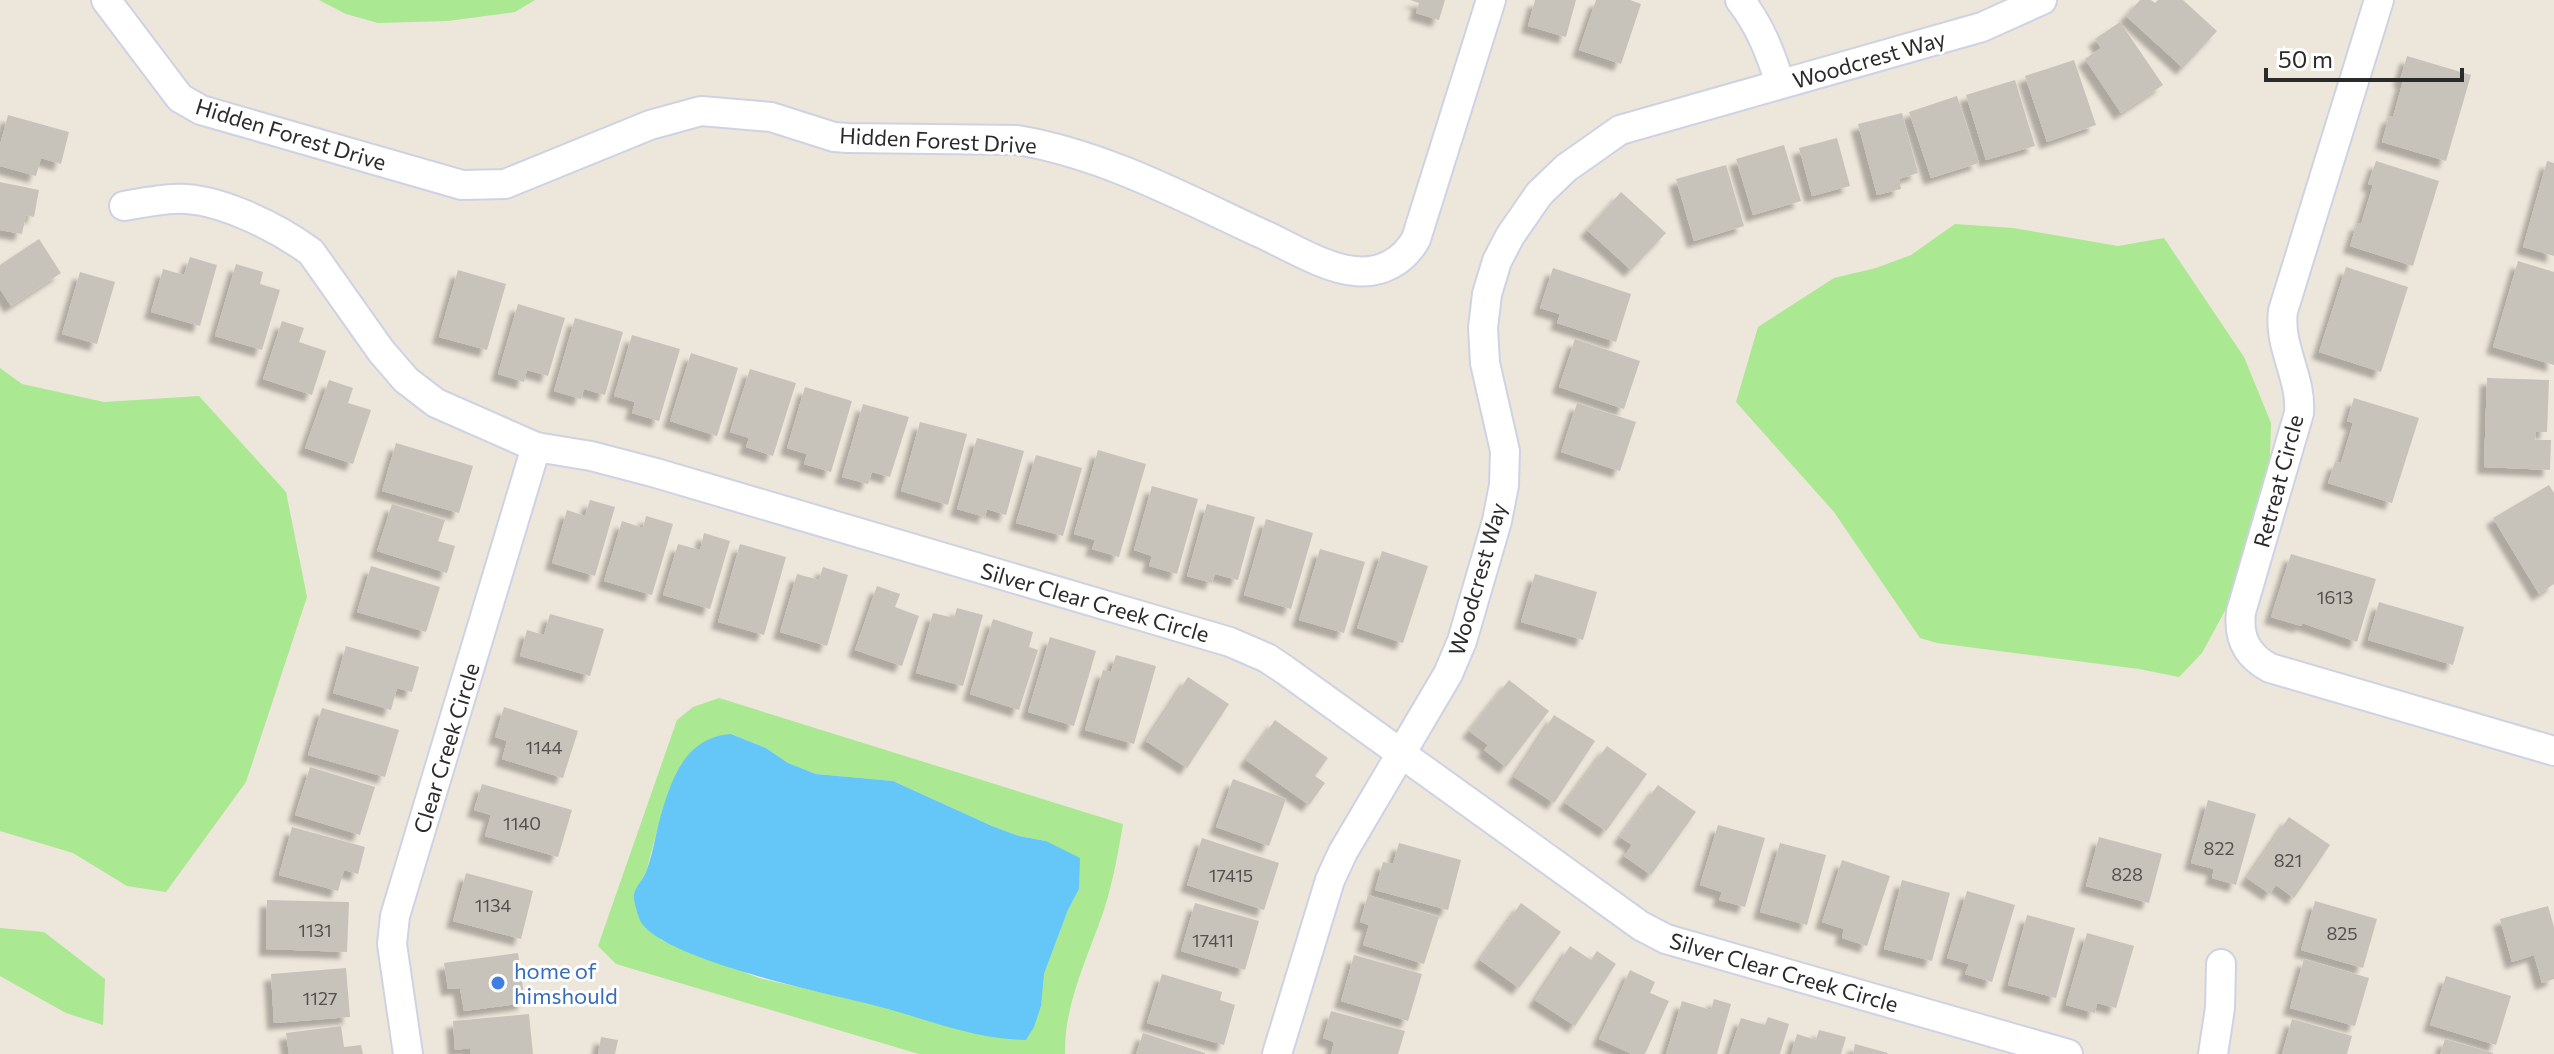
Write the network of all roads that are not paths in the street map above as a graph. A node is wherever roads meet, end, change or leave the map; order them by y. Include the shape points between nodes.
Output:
1 (106, 0) edge
2 (1491, 0) edge
3 (1740, 0) edge
4 (2042, 0) edge
5 (2379, 0) edge
6 (1780, 83) junction
7 (124, 206) dead end
8 (536, 447) junction
9 (2554, 751) edge
10 (1401, 754) junction
11 (2221, 964) dead end
12 (408, 1054) edge
13 (1277, 1054) edge
14 (2068, 1054) edge
15 (2213, 1054) edge

1 - 2 street, Hidden Forest Drive via 180,98 201,110 462,185 505,184 666,119 701,111 771,117 834,137 1017,140 1138,177 1356,272 1393,264 1416,239
3 - 6 street via 1765,38
4 - 6 street, Woodcrest Way via 1982,27
5 - 9 street, Retreat Circle via 2283,311 2299,413 2241,612 2241,633 2253,657 2270,668
6 - 10 street, Woodcrest Way via 1620,130 1539,194 1510,236 1487,294 1483,328 1485,363 1505,451 1500,509 1457,652
7 - 8 street, Silver Clear Creek Circle via 176,198 208,202 297,241 311,252 406,380 436,403
8 - 10 street, Silver Clear Creek Circle via 656,473 1230,642 1267,658
8 - 12 street, Clear Creek Circle via 395,916 392,944
10 - 13 street, Woodcrest Way via 1330,880
10 - 14 street, Silver Clear Creek Circle via 1666,939
11 - 15 street

